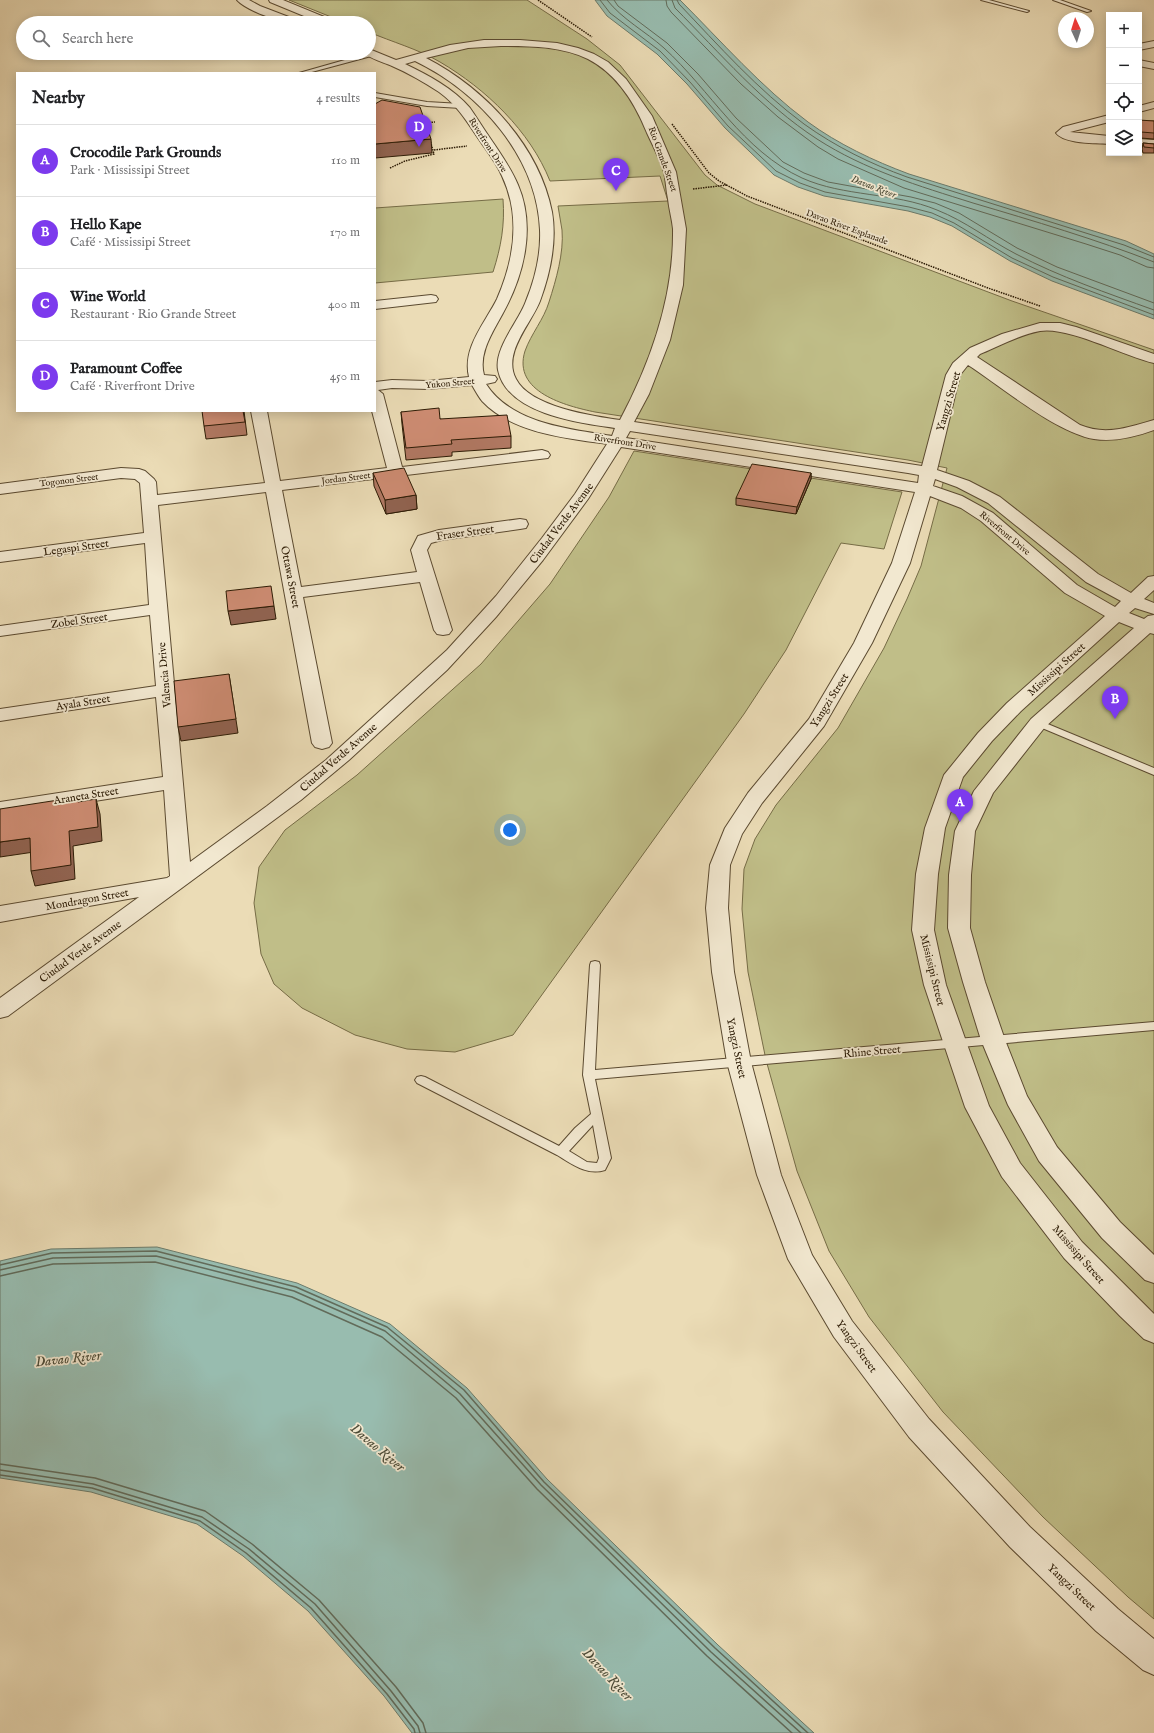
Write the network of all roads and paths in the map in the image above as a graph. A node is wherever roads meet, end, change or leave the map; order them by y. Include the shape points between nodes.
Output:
1 (242, 0) edge
2 (274, 0) edge
3 (983, 0) edge
4 (1055, 0) edge
5 (1027, 11) dead end
6 (1089, 11) dead end
7 (276, 16) edge
8 (313, 16) edge
9 (376, 42) edge
10 (1154, 44) edge
11 (1142, 46) edge
12 (376, 55) edge
13 (416, 58) junction
14 (348, 60) edge
15 (396, 63) junction
16 (1142, 64) edge
17 (1154, 66) edge
18 (318, 69) junction
19 (306, 72) edge
20 (323, 72) edge
21 (376, 95) edge
22 (1154, 105) edge
23 (461, 106) junction
24 (1142, 108) edge
25 (496, 117) junction
26 (472, 119) junction
27 (1106, 119) edge
28 (673, 125) dead end
29 (429, 136) edge
30 (1106, 140) edge
31 (1142, 142) edge
32 (488, 144) junction
33 (1154, 144) edge
34 (434, 150) junction
35 (390, 168) dead end
36 (727, 185) junction
37 (674, 190) junction
38 (431, 300) dead end
39 (376, 305) edge
40 (1040, 306) dead end
41 (967, 357) junction
42 (1154, 359) edge
43 (506, 372) junction
44 (476, 375) junction
45 (376, 386) edge
46 (376, 398) edge
47 (259, 412) edge
48 (1154, 425) edge
49 (621, 433) junction
50 (542, 455) dead end
51 (396, 472) junction
52 (139, 474) joint
53 (926, 480) junction
54 (274, 487) junction
55 (0, 489) edge
56 (150, 501) junction
57 (520, 524) dead end
58 (152, 537) junction
59 (0, 557) edge
60 (427, 576) junction
61 (1154, 581) edge
62 (294, 593) junction
63 (1124, 608) junction
64 (158, 609) junction
65 (1152, 621) edge
66 (443, 630) dead end
67 (0, 631) edge
68 (165, 690) junction
69 (0, 715) edge
70 (1038, 723) junction
71 (322, 743) dead end
72 (1154, 772) edge
73 (173, 782) junction
74 (0, 809) edge
75 (177, 882) junction
76 (0, 914) edge
77 (595, 964) dead end
78 (0, 1010) edge
79 (1154, 1026) edge
80 (993, 1040) junction
81 (954, 1043) junction
82 (739, 1062) junction
83 (589, 1075) junction
84 (421, 1080) dead end
85 (596, 1116) junction
86 (560, 1152) junction
87 (1154, 1272) edge
88 (1154, 1331) edge
89 (1154, 1659) edge

1 - 7 street
2 - 8 street
3 - 5 lane
4 - 6 lane
9 - 13 street, Riverfront Drive
10 - 11 street
12 - 15 street, Riverfront Drive
13 - 15 street, Rio Grande Street
13 - 25 street, Riverfront Drive via 471,92
13 - 37 street, Rio Grande Street via 466,46 517,43 570,50 601,62 620,79 648,120 658,141
14 - 18 lane
15 - 23 street, Riverfront Drive via 444,90
16 - 17 street
18 - 19 lane
18 - 20 lane
21 - 23 lane via 427,104
22 - 24 street
23 - 26 street, Riverfront Drive
25 - 26 street
25 - 43 street, Riverfront Drive via 533,173 543,199 547,231 544,259 533,302 509,349
26 - 32 street, Riverfront Drive
27 - 30 street via 1062,133 1072,137
28 - 36 path, Davao River Esplanade via 709,173
29 - 34 path
31 - 33 street
32 - 34 path
32 - 44 street, Riverfront Drive via 509,177 517,201 520,232 517,260 501,304 478,350 475,361
34 - 35 path via 432,155 405,161
36 - 37 path
36 - 40 path, Davao River Esplanade via 778,209
37 - 49 street, Rio Grande Street via 679,240 678,275 658,358
38 - 39 street
41 - 42 street, Yangzi Street via 1007,337 1049,326 1071,330
41 - 48 street, Yangzi Street via 1031,401 1075,429 1086,433 1138,431
41 - 53 street, Yangzi Street via 953,375
43 - 44 street, Yukon Street
43 - 49 street, Riverfront Drive via 515,388 540,406
44 - 45 street, Yukon Street via 428,385
44 - 49 street, Riverfront Drive via 482,391 512,416 569,434
46 - 51 street
47 - 54 street, Ottawa Street
49 - 53 street, Riverfront Drive via 901,484
49 - 75 street, Ciudad Verde Avenue via 587,490 540,553 452,655 331,765 251,829
50 - 51 street, Jordan Street
51 - 54 street, Jordan Street
52 - 55 street, Togonon Street via 121,473
52 - 56 street, Valencia Drive via 148,482
53 - 63 street, Riverfront Drive via 943,494 975,508 987,517 1071,589 1090,601
53 - 63 street, Riverfront Drive via 950,478 994,500 1092,578
53 - 82 street, Yangzi Street via 901,563 863,643 817,722 755,798 732,833 720,865 717,908 722,972
54 - 56 street, Jordan Street
54 - 62 street, Ottawa Street
56 - 58 street, Valencia Drive
57 - 60 street, Fraser Street via 438,535 424,540 419,550
58 - 59 street, Legaspi Street
58 - 64 street, Valencia Drive
60 - 62 street
60 - 66 street, Fraser Street
61 - 63 street, Mississipi Street
62 - 71 street, Ottawa Street
63 - 65 street, Riverfront Drive
63 - 65 street, Riverfront Drive
63 - 81 street, Mississipi Street via 1014,707 954,775 935,828 927,874 923,930 935,985
64 - 67 street, Zobel Street
64 - 68 street, Valencia Drive
65 - 70 street
68 - 69 street, Ayala Street
68 - 73 street, Valencia Drive
70 - 72 lane
70 - 80 street via 984,791 965,831 960,875 959,928
73 - 74 street, Araneta Street
73 - 75 street, Valencia Drive
75 - 76 street, Mondragon Street
75 - 78 street, Ciudad Verde Avenue
77 - 83 lane
79 - 80 lane, Rhine Street
80 - 81 lane, Rhine Street
80 - 87 street via 1016,1098 1048,1154 1111,1230
81 - 82 lane, Rhine Street
81 - 88 street, Mississipi Street via 977,1107 1011,1170 1073,1250
82 - 83 lane, Rhine Street
82 - 89 street, Yangzi Street via 769,1175 801,1259 843,1329 918,1428 1020,1537 1107,1620
83 - 85 lane
84 - 86 lane
85 - 86 lane
85 - 86 lane via 604,1158 601,1167 588,1167

